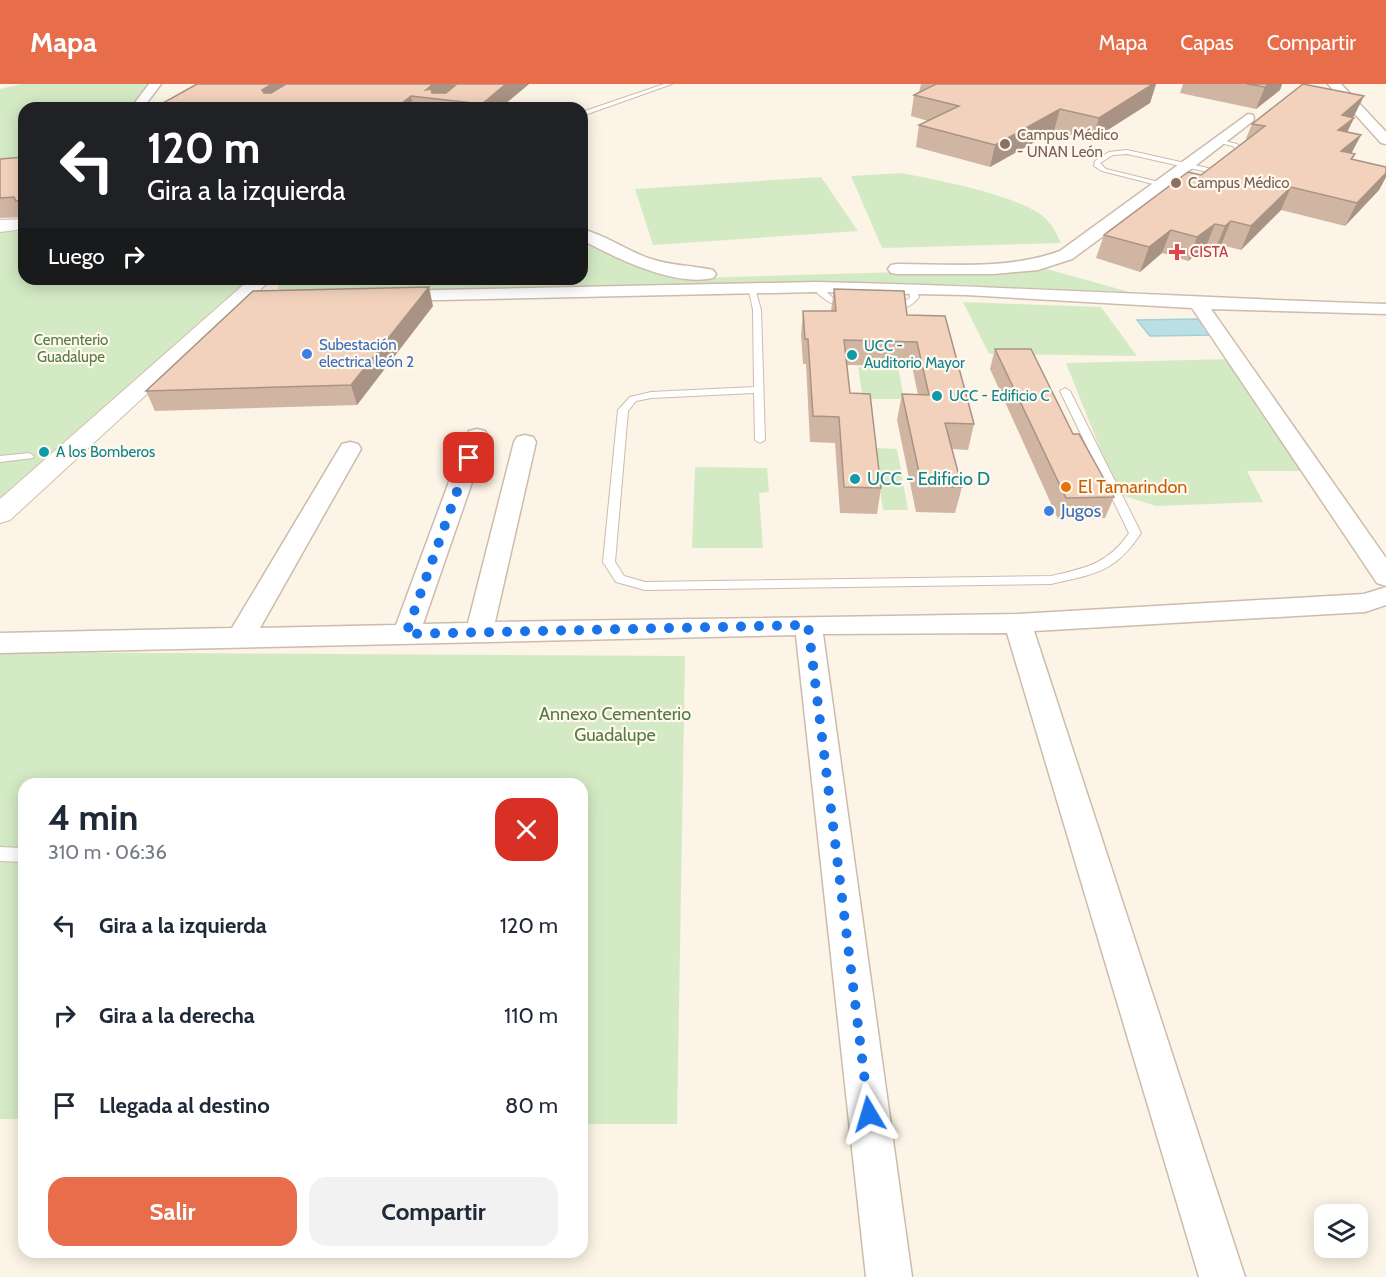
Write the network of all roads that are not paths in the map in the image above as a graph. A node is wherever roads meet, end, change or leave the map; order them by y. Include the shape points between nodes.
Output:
1 (155, 84) edge
2 (669, 84) edge
3 (1334, 84) edge
4 (142, 102) edge
5 (588, 112) edge
6 (1248, 118) edge
7 (1383, 133) edge
8 (1217, 141) junction
9 (1184, 166) junction
10 (1161, 184) junction
11 (18, 224) edge
12 (0, 226) edge
13 (588, 237) edge
14 (874, 269) dead end
15 (828, 270) dead end
16 (816, 287) junction
17 (751, 288) junction
18 (912, 288) junction
19 (257, 292) edge
20 (372, 297) edge
21 (1198, 303) junction
22 (861, 307) edge
23 (880, 307) edge
24 (1386, 309) edge
25 (758, 390) junction
26 (1065, 391) dead end
27 (477, 436) dead end
28 (760, 440) dead end
29 (525, 442) dead end
30 (350, 449) dead end
31 (29, 456) dead end
32 (0, 459) edge
33 (0, 514) edge
34 (1386, 577) edge
35 (1386, 596) edge
36 (1018, 623) junction
37 (808, 625) junction
38 (479, 633) junction
39 (406, 634) junction
40 (240, 638) junction
41 (0, 643) edge
42 (0, 854) edge
43 (18, 855) edge
44 (889, 1277) edge
45 (1222, 1277) edge

1 - 4 street
2 - 5 lane
3 - 7 street
6 - 8 street
8 - 9 street
8 - 9 lane via 1242,152 1220,170
9 - 10 street
9 - 10 lane via 1117,152 1097,162 1104,170
10 - 14 street via 1066,255 1038,265
11 - 12 street
13 - 15 street via 658,269 678,274
16 - 17 street
16 - 18 street
16 - 22 lane via 831,301
17 - 20 street
17 - 25 lane via 757,309
18 - 21 street
18 - 23 lane via 913,302
19 - 33 street
21 - 24 street
21 - 34 street
25 - 26 lane via 651,395 633,399 623,410 609,562 620,579 645,586 1051,580 1099,568 1124,552 1135,533
25 - 28 lane
27 - 39 street
29 - 38 street
30 - 40 street
31 - 32 lane
35 - 36 street via 1365,603
36 - 37 street
36 - 45 street
37 - 38 street
37 - 44 street
38 - 39 street
39 - 40 street
40 - 41 street
42 - 43 lane

